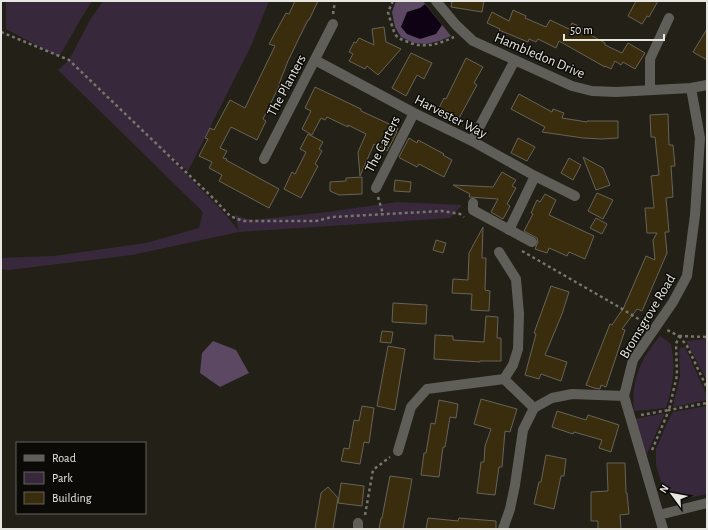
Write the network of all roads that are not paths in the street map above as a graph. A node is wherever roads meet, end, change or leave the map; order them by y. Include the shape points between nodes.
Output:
1 (436, 1) edge
2 (669, 18) dead end
3 (333, 24) dead end
4 (316, 60) junction
5 (515, 60) junction
6 (707, 85) edge
7 (691, 88) junction
8 (650, 90) junction
9 (414, 113) junction
10 (472, 141) junction
11 (264, 159) dead end
12 (535, 176) junction
13 (376, 188) road end
14 (575, 196) dead end
15 (474, 203) dead end
16 (509, 230) junction
17 (532, 242) dead end
18 (499, 252) dead end
19 (504, 379) junction
20 (624, 396) junction
21 (534, 408) junction
22 (398, 452) road end
23 (707, 503) edge
24 (659, 515) junction
25 (503, 529) edge
26 (663, 529) edge

1 - 5 street, Hambledon Drive via 473,41
2 - 8 street via 650,59
3 - 4 street, The Planters
4 - 9 street, Harvester Way
4 - 11 street, The Planters
5 - 8 street, Hambledon Drive via 572,86 592,91
5 - 10 street
6 - 7 street, Hambledon Drive
7 - 8 street, Hambledon Drive
7 - 20 street, Bromsgrove Road via 700,138 695,215 687,276 673,302 633,360
9 - 10 street, Harvester Way
9 - 13 street, The Carters
10 - 12 street, Harvester Way
12 - 14 street, Harvester Way
12 - 16 street
15 - 16 street via 473,210
16 - 17 street
18 - 19 street via 516,279 519,314 518,349 513,365
19 - 21 street
19 - 22 street via 428,389 411,407
20 - 21 street via 572,394 552,398
20 - 24 street, Bromsgrove Road
21 - 25 street via 523,430 515,485
23 - 24 street
24 - 26 street, Bromsgrove Road

